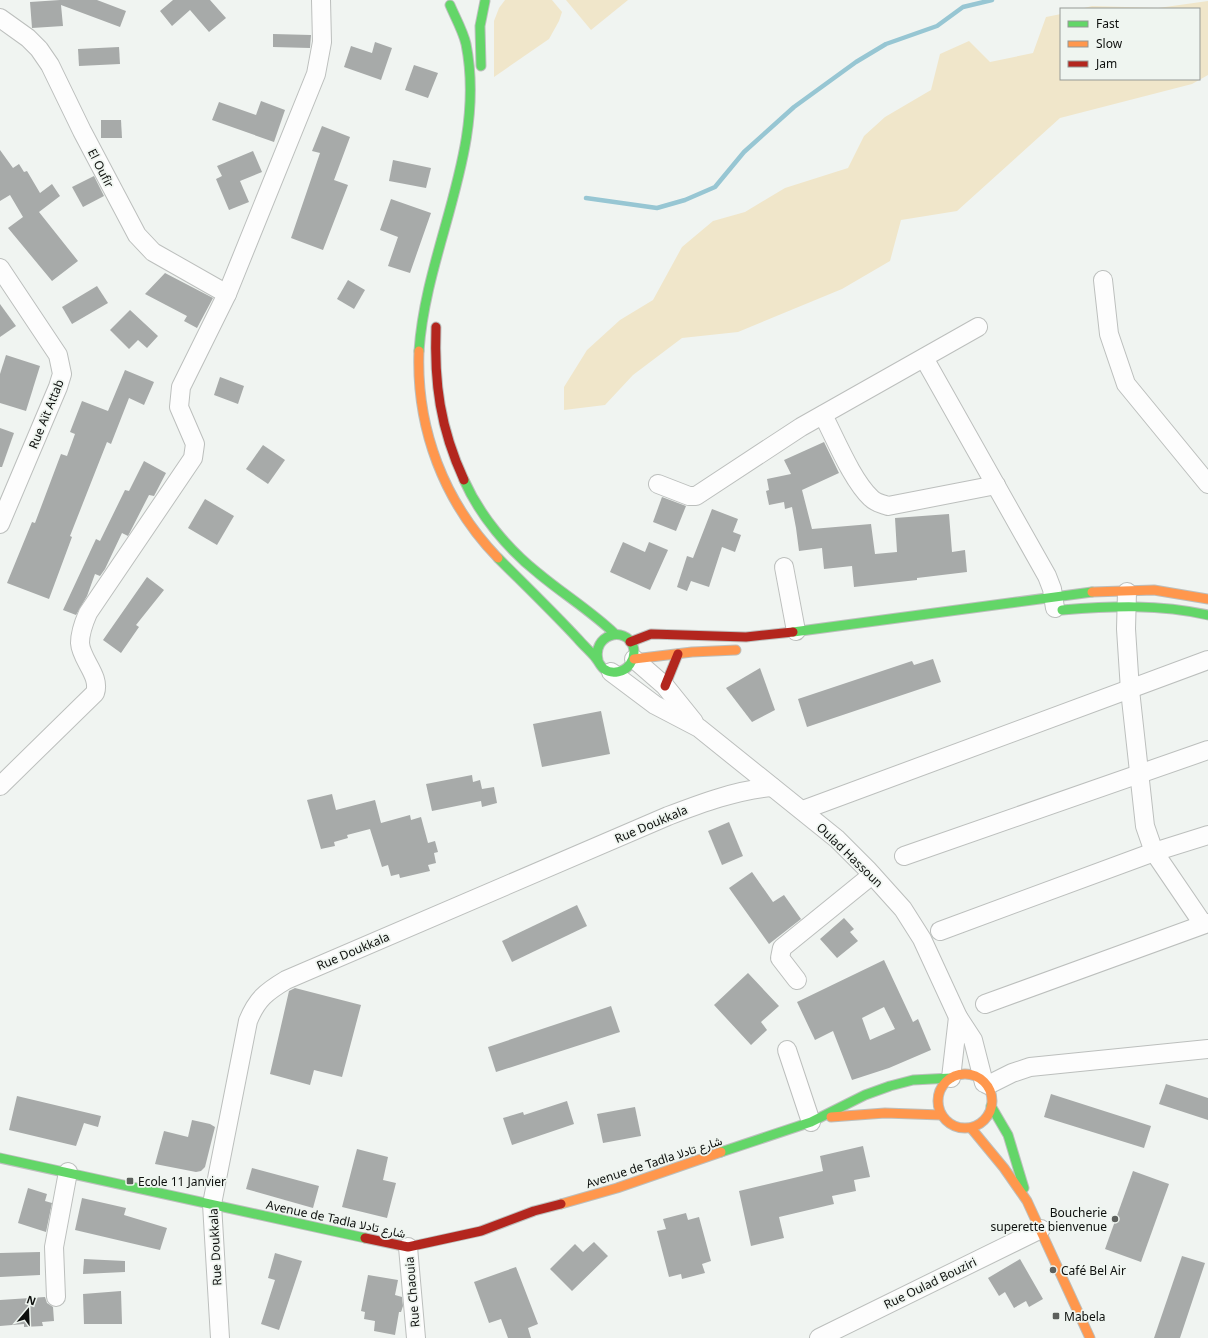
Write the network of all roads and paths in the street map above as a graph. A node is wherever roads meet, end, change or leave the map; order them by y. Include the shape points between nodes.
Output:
1 (321, 0) edge
2 (442, 0) edge
3 (485, 1) edge
4 (450, 5) junction
5 (474, 6) dead end
6 (462, 8) dead end
7 (0, 18) edge
8 (482, 73) dead end
9 (0, 268) edge
10 (1103, 280) dead end
11 (227, 294) junction
12 (437, 317) dead end
13 (978, 327) dead end
14 (924, 358) junction
15 (823, 416) junction
16 (658, 484) dead end
17 (1208, 484) edge
18 (996, 485) junction
19 (0, 524) edge
20 (784, 567) dead end
21 (1127, 597) junction
22 (1208, 599) edge
23 (1052, 606) junction
24 (1208, 615) edge
25 (796, 631) junction
26 (615, 634) junction
27 (632, 650) junction
28 (743, 650) dead end
29 (678, 654) junction
30 (598, 660) junction
31 (1208, 660) edge
32 (611, 672) junction
33 (665, 686) junction
34 (1130, 690) junction
35 (699, 728) junction
36 (1208, 750) edge
37 (1140, 774) junction
38 (0, 786) edge
39 (772, 787) junction
40 (803, 810) junction
41 (1208, 835) edge
42 (1154, 852) junction
43 (904, 856) dead end
44 (872, 875) junction
45 (1205, 924) edge
46 (940, 931) dead end
47 (797, 980) dead end
48 (984, 1004) dead end
49 (958, 1017) junction
50 (1208, 1049) edge
51 (787, 1050) dead end
52 (951, 1078) junction
53 (986, 1084) junction
54 (991, 1106) junction
55 (941, 1115) junction
56 (816, 1120) junction
57 (971, 1128) junction
58 (0, 1158) edge
59 (68, 1172) junction
60 (1028, 1201) junction
61 (212, 1204) junction
62 (1041, 1229) junction
63 (408, 1247) junction
64 (56, 1297) dead end
65 (220, 1338) edge
66 (416, 1338) edge
67 (819, 1338) edge
68 (1090, 1338) edge

1 - 11 street via 322,42 316,74
2 - 4 street
3 - 5 street
3 - 8 street via 480,26
4 - 6 street
4 - 30 street via 461,28 468,53 470,115 462,165 422,316 418,371 424,419 446,484 483,542
7 - 11 street, El Oufir via 28,38 50,64 136,235 153,252
9 - 19 street, Rue Aït Attab via 58,354 62,374
10 - 17 street via 1109,334 1126,384
11 - 38 street via 185,378 179,396 179,408 195,444 193,458 83,624 80,644 95,680 94,693
12 - 26 street via 434,350 437,402 448,447 460,477 496,532 561,592 600,619
13 - 14 street
14 - 15 street
14 - 18 street
15 - 16 street via 801,427 696,496 689,496
15 - 18 street via 859,482 878,503 888,506
18 - 23 street via 1047,576
20 - 25 street
21 - 22 street via 1160,590
21 - 23 street
21 - 23 street
21 - 24 street
21 - 34 street via 1126,629
23 - 25 street
25 - 27 street via 746,637 651,634
26 - 27 street via 623,636
26 - 30 street via 606,637 600,643 597,651
27 - 29 street
27 - 32 street via 626,669
27 - 33 street, Oulad Hassoun
28 - 29 street
29 - 33 street
30 - 32 street via 602,667
31 - 34 street
32 - 35 street, Oulad Hassoun via 655,705
33 - 35 street, Oulad Hassoun
34 - 37 street
34 - 40 street
35 - 39 street, Oulad Hassoun
36 - 37 street
37 - 42 street via 1145,826
37 - 43 street
39 - 40 street, Oulad Hassoun
39 - 61 street, Rue Doukkala via 714,800 668,816 286,980 271,990 257,1002 248,1021
40 - 44 street, Oulad Hassoun via 837,839
41 - 42 street
42 - 45 street
42 - 46 street
44 - 47 street via 782,948 780,958
44 - 49 street, Oulad Hassoun via 903,909 922,939
45 - 48 street
49 - 52 street
49 - 53 street, Oulad Hassoun via 973,1040
50 - 53 street via 1030,1067
51 - 56 street
52 - 53 street via 968,1074
52 - 55 street via 945,1083 938,1098
52 - 56 street, Avenue de Tadla شارع تادلا via 913,1080 890,1086 865,1095
53 - 54 street via 992,1098
54 - 57 street via 984,1120
54 - 60 street via 1012,1145
55 - 56 street, Avenue de Tadla شارع تادلا via 884,1113
55 - 57 street via 954,1126
56 - 63 street, Avenue de Tadla شارع تادلا via 617,1188 534,1211 481,1230
57 - 60 street
58 - 59 street, Avenue de Tadla شارع تادلا
59 - 61 street, Avenue de Tadla شارع تادلا
59 - 64 street via 54,1247
60 - 62 street
61 - 63 street, Avenue de Tadla شارع تادلا
61 - 65 street, Rue Doukkala
62 - 67 street, Rue Oulad Bouziri
62 - 68 street
63 - 66 street, Rue Chaouia

